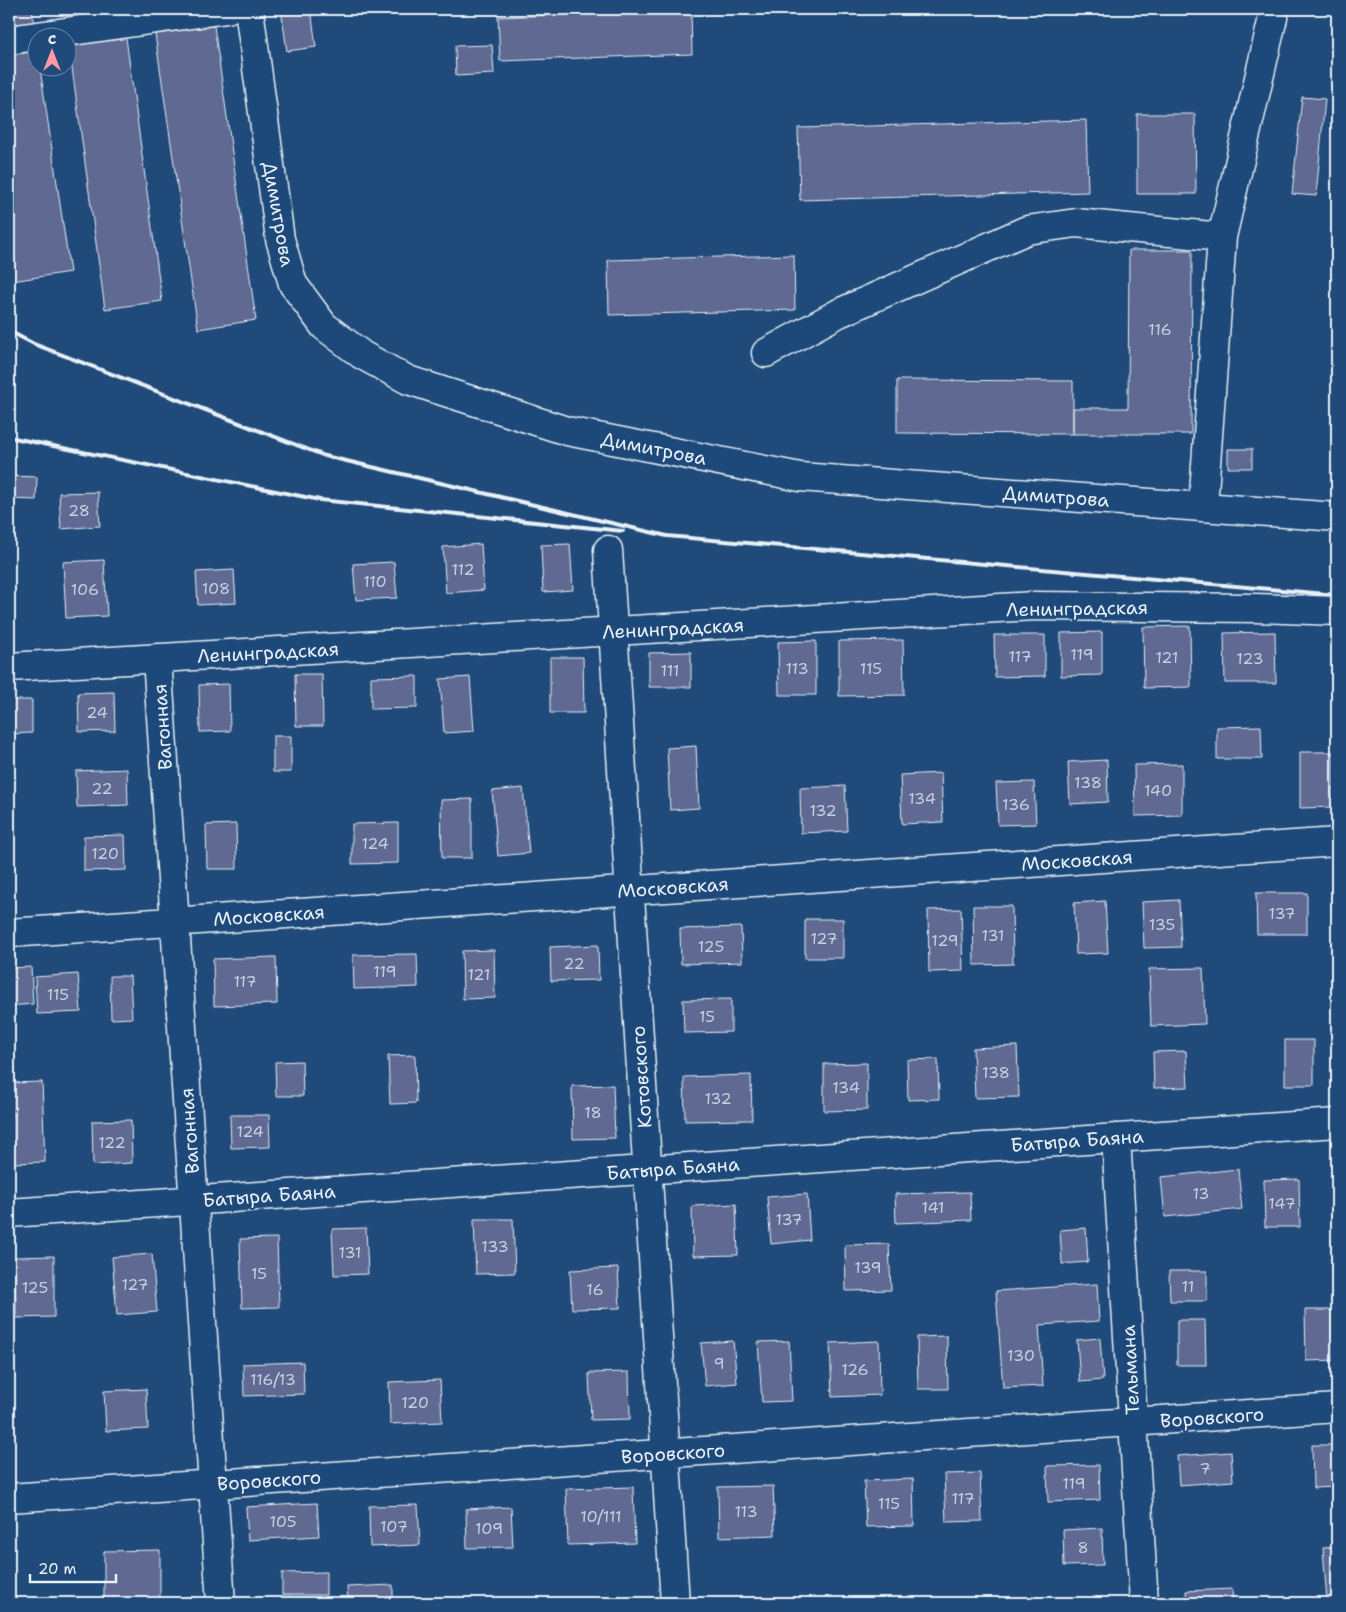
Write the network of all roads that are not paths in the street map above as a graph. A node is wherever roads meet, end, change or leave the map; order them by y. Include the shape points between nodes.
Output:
1 (227, 9) edge
2 (250, 9) edge
3 (1275, 9) edge
4 (9, 40) edge
5 (1222, 237) junction
6 (766, 353) dead end
7 (1203, 507) junction
8 (1337, 517) edge
9 (608, 550) dead end
10 (1337, 611) edge
11 (612, 631) junction
12 (157, 658) junction
13 (9, 667) edge
14 (1337, 842) edge
15 (629, 890) junction
16 (175, 922) junction
17 (9, 933) edge
18 (1337, 1122) edge
19 (1116, 1138) junction
20 (647, 1169) junction
21 (194, 1200) junction
22 (9, 1213) edge
23 (1337, 1408) edge
24 (1133, 1422) junction
25 (665, 1454) junction
26 (213, 1484) junction
27 (9, 1498) edge
28 (221, 1603) edge
29 (675, 1603) edge
30 (1144, 1603) edge

1 - 4 street
2 - 7 street, Димитрова via 280,239 293,284 324,326 362,355 408,380 567,431 800,477
3 - 5 street
5 - 6 street via 1076,223 1027,230 840,313
5 - 7 street
7 - 8 street, Димитрова
9 - 11 street, Котовского
10 - 11 street, Ленинградская via 1034,606
11 - 12 street, Ленинградская
11 - 15 street, Котовского
12 - 13 street, Ленинградская
12 - 16 street, Вагонная
14 - 15 street, Московская
15 - 16 street, Московская
15 - 20 street, Котовского
16 - 17 street, Московская
16 - 21 street, Вагонная
18 - 19 street, Батыра Баяна
19 - 20 street, Батыра Баяна
19 - 24 street, Тельмана
20 - 21 street, Батыра Баяна
20 - 25 street, Котовского
21 - 22 street, Батыра Баяна
21 - 26 street, Вагонная
23 - 24 street, Воровского
24 - 25 street, Воровского
24 - 30 street, Тельмана
25 - 26 street, Воровского
25 - 29 street, Котовского
26 - 27 street, Воровского
26 - 28 street, Вагонная

